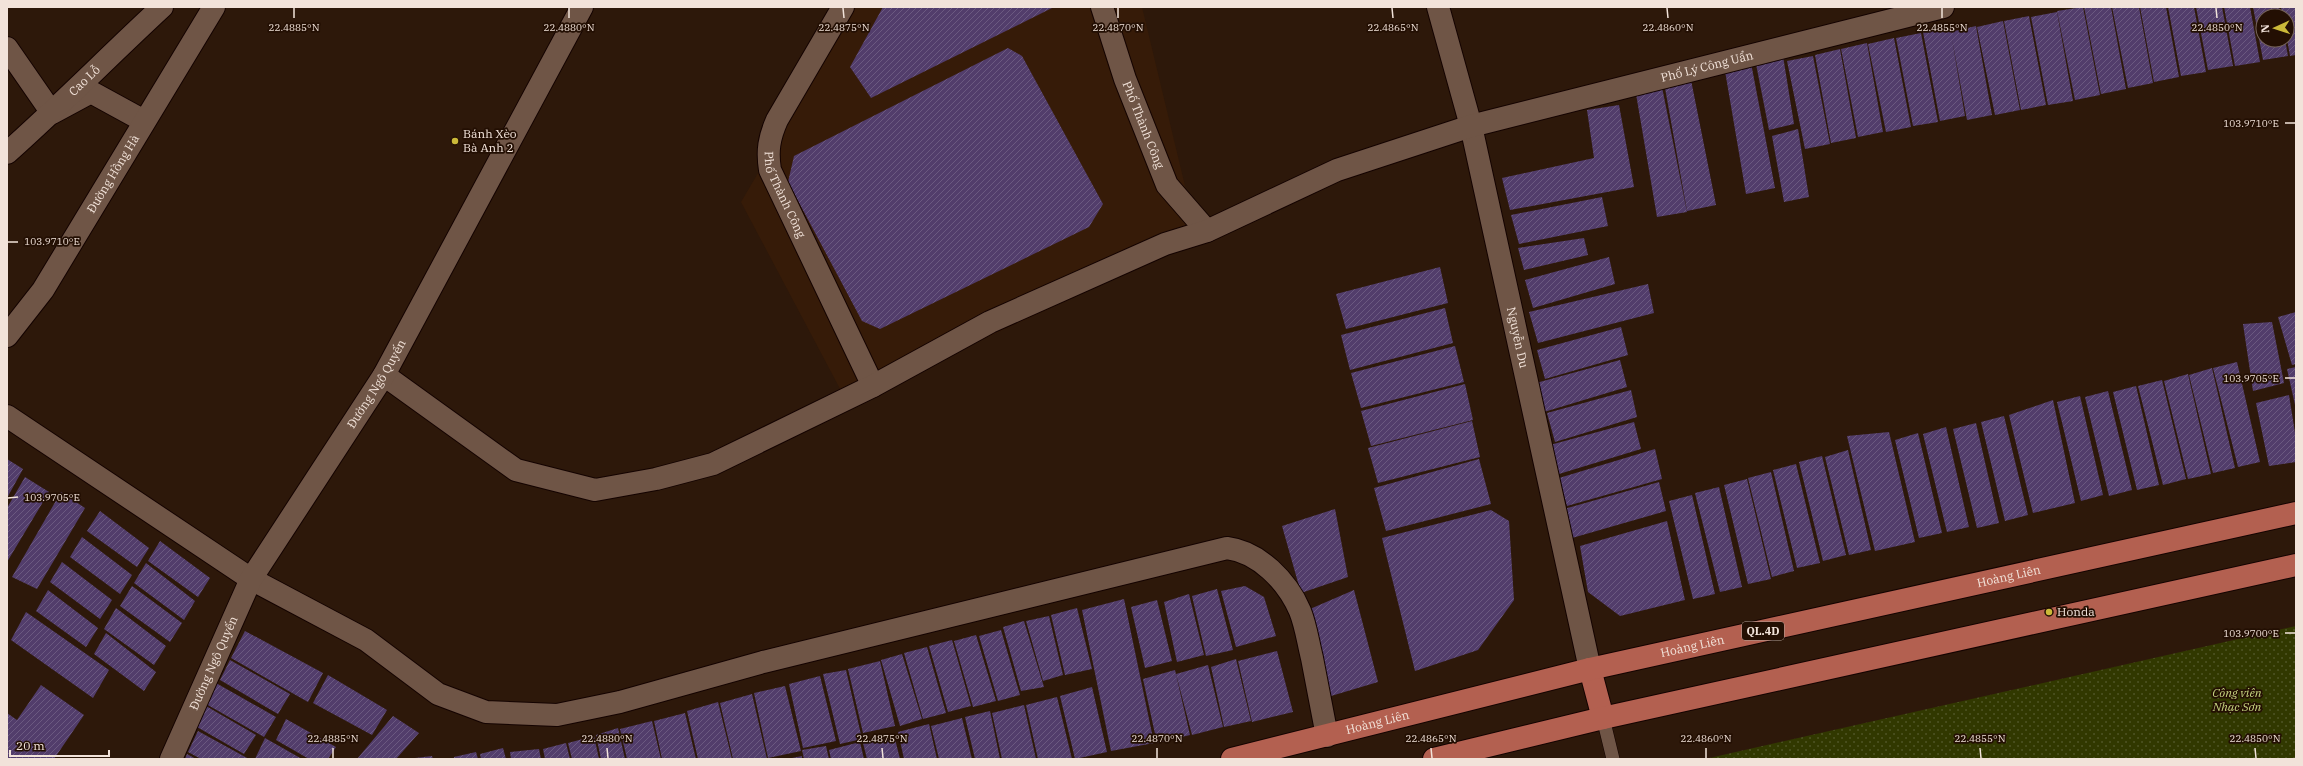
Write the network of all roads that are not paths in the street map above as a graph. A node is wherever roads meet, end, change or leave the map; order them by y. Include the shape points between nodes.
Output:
1 (162, 7) edge
2 (214, 7) edge
3 (582, 7) edge
4 (843, 7) edge
5 (1102, 7) edge
6 (1438, 7) edge
7 (1943, 7) edge
8 (7, 48) edge
9 (52, 113) junction
10 (144, 121) junction
11 (1471, 126) junction
12 (7, 153) edge
13 (1208, 231) junction
14 (7, 336) edge
15 (384, 375) junction
16 (873, 386) junction
17 (7, 416) edge
18 (2296, 514) edge
19 (2296, 565) edge
20 (251, 579) junction
21 (1590, 669) junction
22 (1603, 718) junction
23 (1327, 736) junction
24 (171, 759) edge
25 (1232, 759) edge
26 (1434, 759) edge
27 (1613, 759) edge

1 - 9 street, Cao Lỗ
2 - 10 street, Đường Hồng Hà
3 - 15 street, Đường Ngô Quyến
4 - 16 street, Phố Thành Công via 777,120 770,136 767,153 770,170
5 - 13 street, Phố Thành Công via 1125,79 1167,185
6 - 11 street, Nguyễn Du
7 - 11 street, Phố Lý Công Uẩn
8 - 9 street
9 - 10 street via 91,92
9 - 12 street, Cao Lỗ
10 - 14 street, Đường Hồng Hà via 43,290
11 - 13 street, Phố Lý Công Uẩn via 1337,170
11 - 21 street, Nguyễn Du
13 - 16 street, Phố Lý Công Uẩn via 1165,244 990,322
15 - 16 street, Phố Lý Công Uẩn via 516,470 596,490 656,480 713,464
15 - 20 street, Đường Ngô Quyến
17 - 20 street
18 - 21 main road, Hoàng Liên / QL.4D
19 - 22 main road
20 - 23 street via 366,640 438,694 486,712 557,715 620,702 763,662 1227,548 1240,549 1269,568 1293,597 1300,611
20 - 24 street, Đường Ngô Quyến
21 - 22 main road
21 - 23 main road, Hoàng Liên / QL.4D
22 - 26 main road
22 - 27 lane
23 - 25 main road, Hoàng Liên / QL.4D

